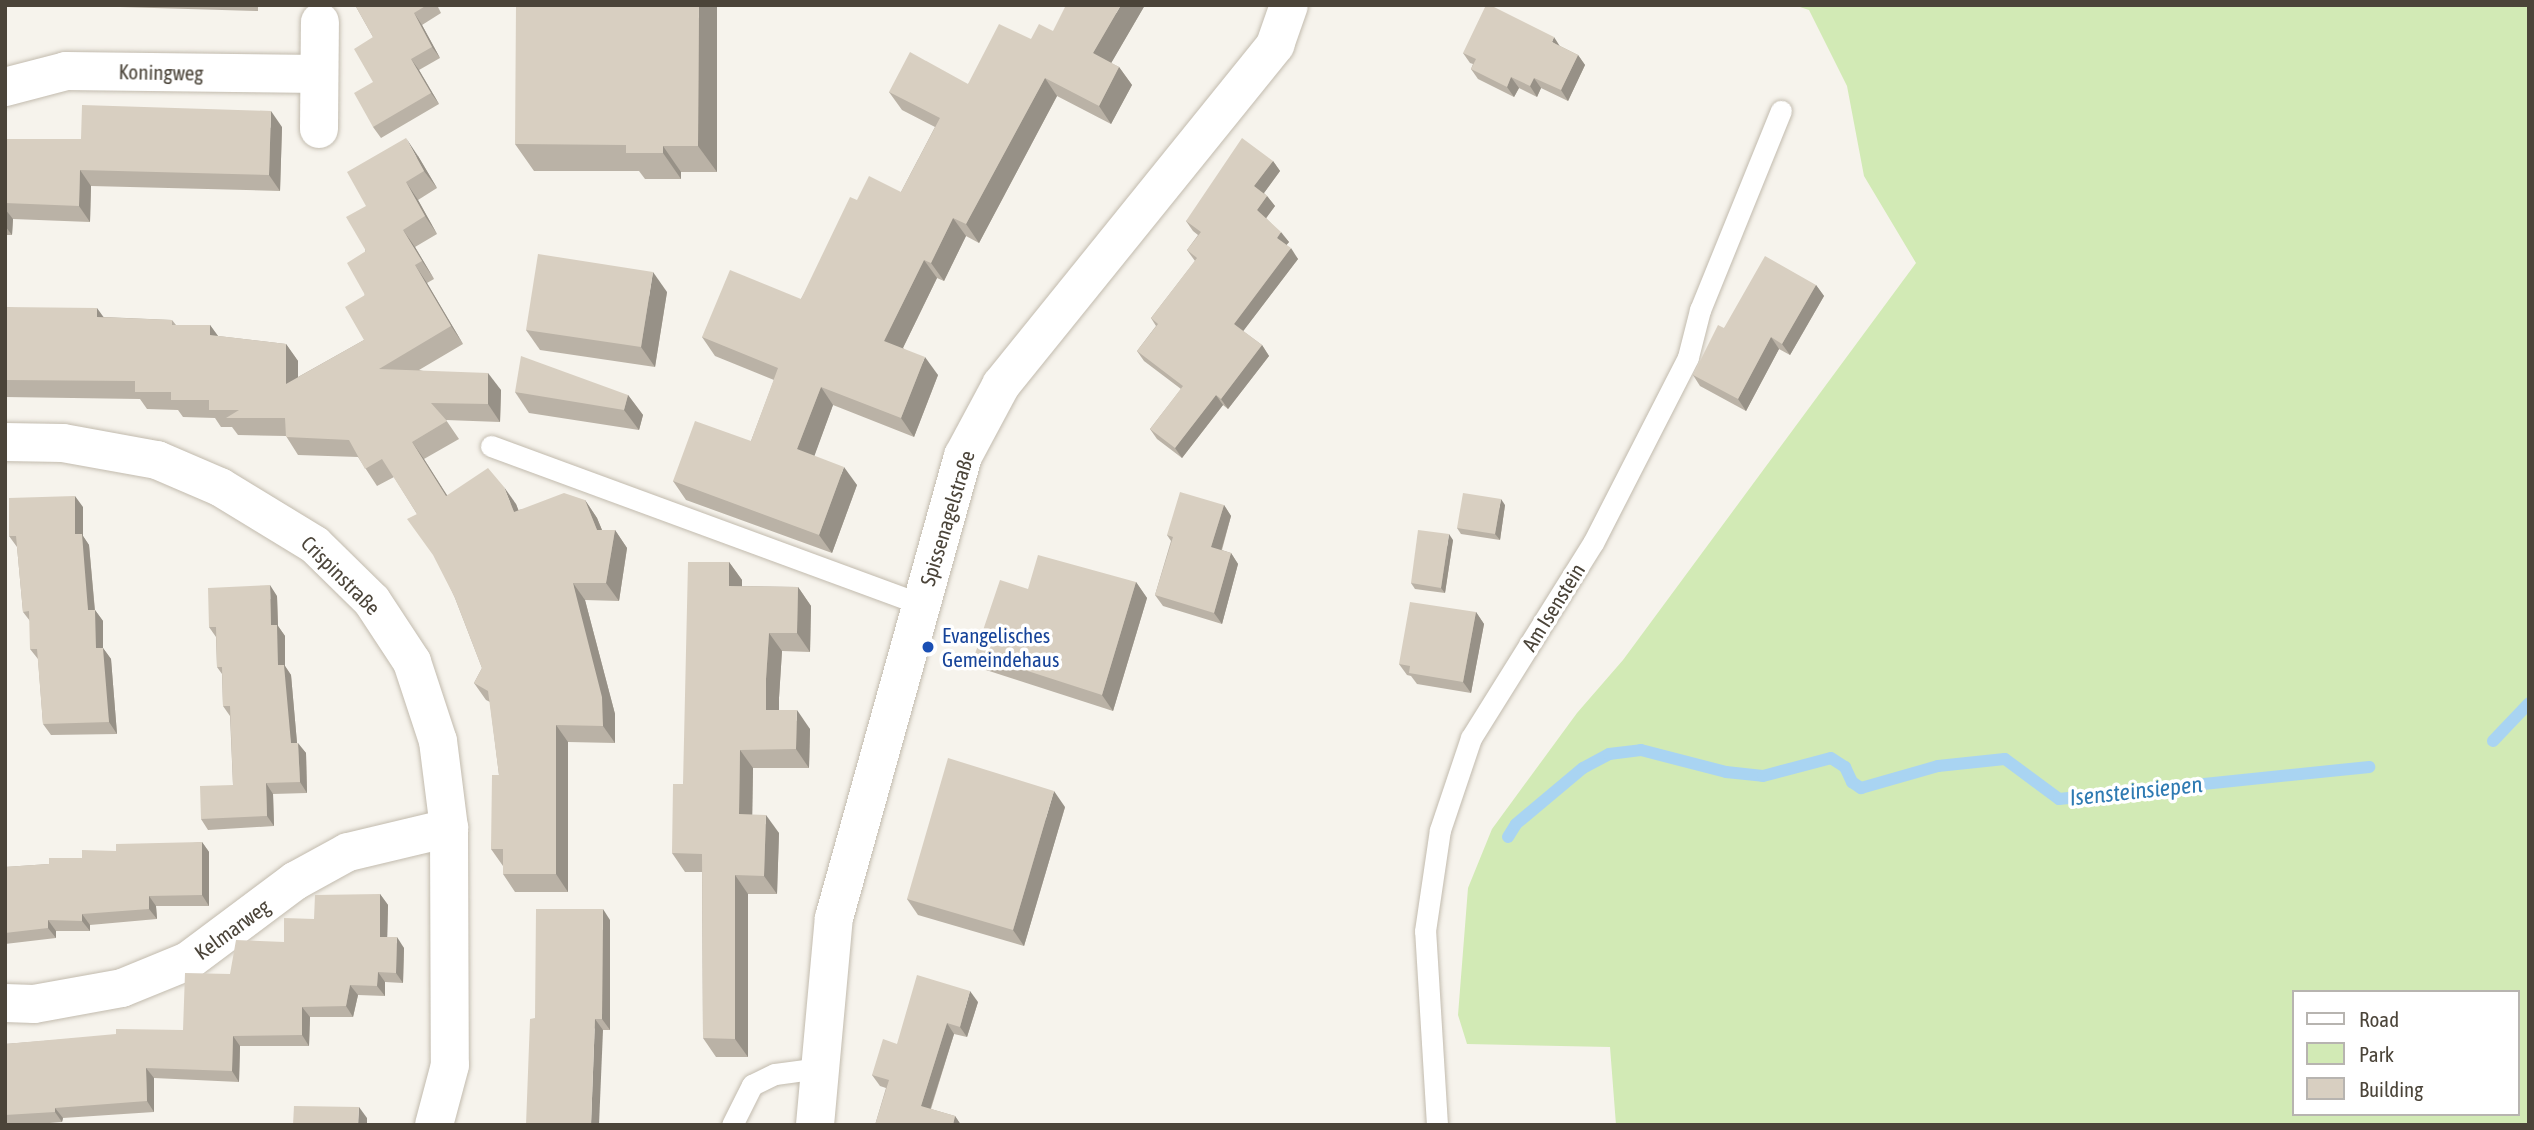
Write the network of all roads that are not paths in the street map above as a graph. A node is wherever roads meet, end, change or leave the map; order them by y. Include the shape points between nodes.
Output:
1 (1289, 5) edge
2 (320, 22) dead end
3 (319, 74) junction
4 (5, 87) edge
5 (1781, 110) dead end
6 (319, 129) dead end
7 (5, 442) edge
8 (491, 446) dead end
9 (922, 605) junction
10 (449, 828) junction
11 (5, 1003) edge
12 (819, 1068) junction
13 (434, 1125) edge
14 (732, 1125) edge
15 (815, 1125) edge
16 (1437, 1125) edge

1 - 9 street, Spissenagelstraße via 1275,45 1001,385 963,456
2 - 3 street
3 - 4 street, Koningweg via 66,71
3 - 6 street
5 - 16 lane, Am Isenstein via 1700,310 1688,357 1593,544 1471,738 1440,830 1424,931
7 - 10 street, Crispinstraße via 63,443 157,460 220,487 315,545 372,601 412,662 439,741
8 - 9 lane
9 - 12 street, Spissenagelstraße via 834,918
10 - 11 street, Kelmarweg via 348,852 295,881 188,961 122,988 34,1004
10 - 13 street, Crispinstraße via 450,1065
12 - 14 lane via 775,1074 752,1085
12 - 15 street, Spissenagelstraße

